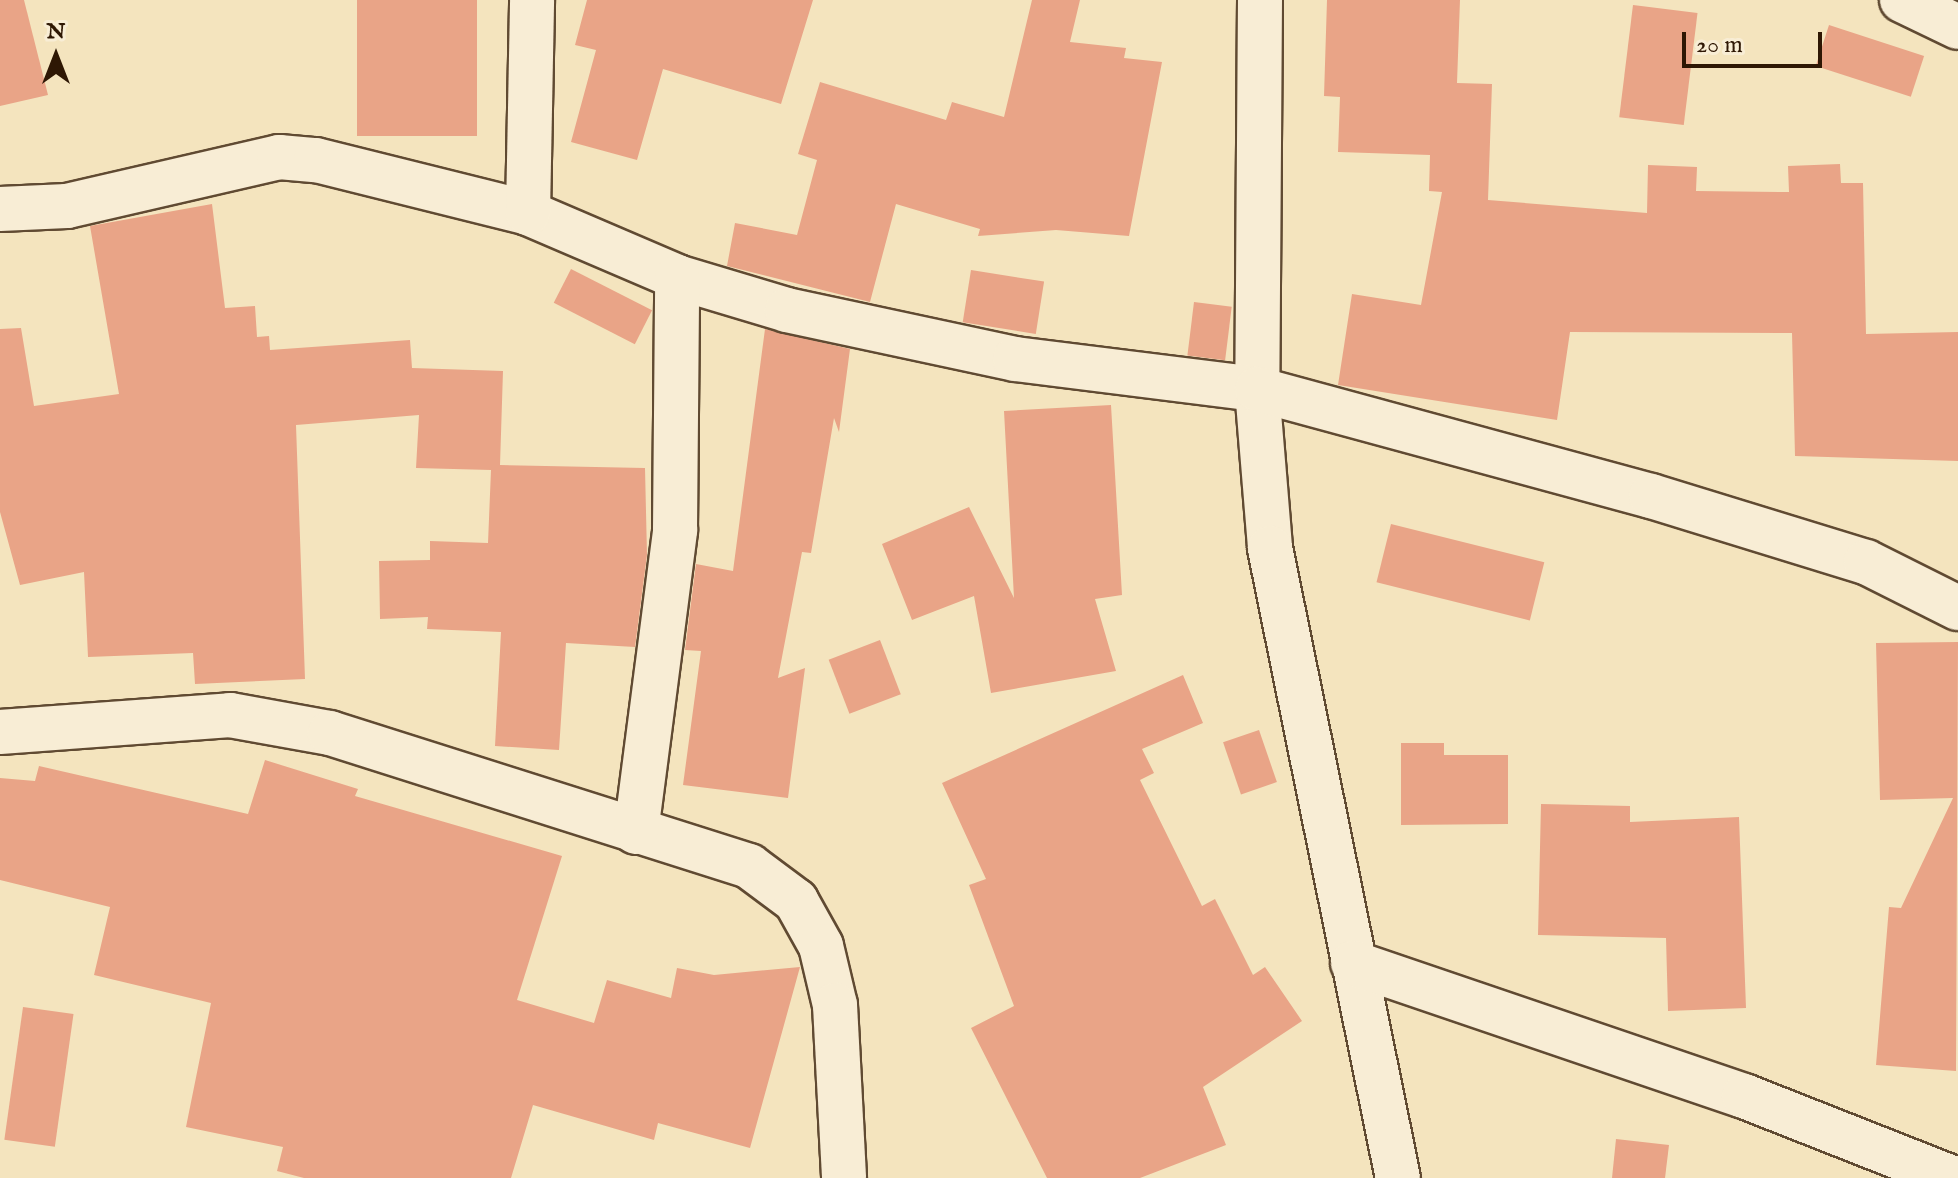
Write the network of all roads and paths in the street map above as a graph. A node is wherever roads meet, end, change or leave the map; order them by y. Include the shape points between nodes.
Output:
1 (532, 0) edge
2 (1260, 0) edge
3 (1902, 0) edge
4 (1958, 27) edge
5 (0, 209) edge
6 (528, 213) junction
7 (677, 277) junction
8 (1257, 389) junction
9 (1958, 608) edge
10 (0, 732) edge
11 (636, 832) junction
12 (1353, 963) junction
13 (844, 1178) edge
14 (1398, 1178) edge
15 (1952, 1178) edge

1 - 6 street
2 - 8 street
3 - 4 street
5 - 6 street via 67,206 279,157 316,160
6 - 7 street
7 - 8 street via 945,345
7 - 11 street via 675,530
8 - 9 street via 1866,562
8 - 12 street via 1270,548
10 - 11 street via 230,715 345,738
11 - 13 street via 749,866 796,901 821,946 835,1005
12 - 14 street
12 - 15 street via 1744,1096

